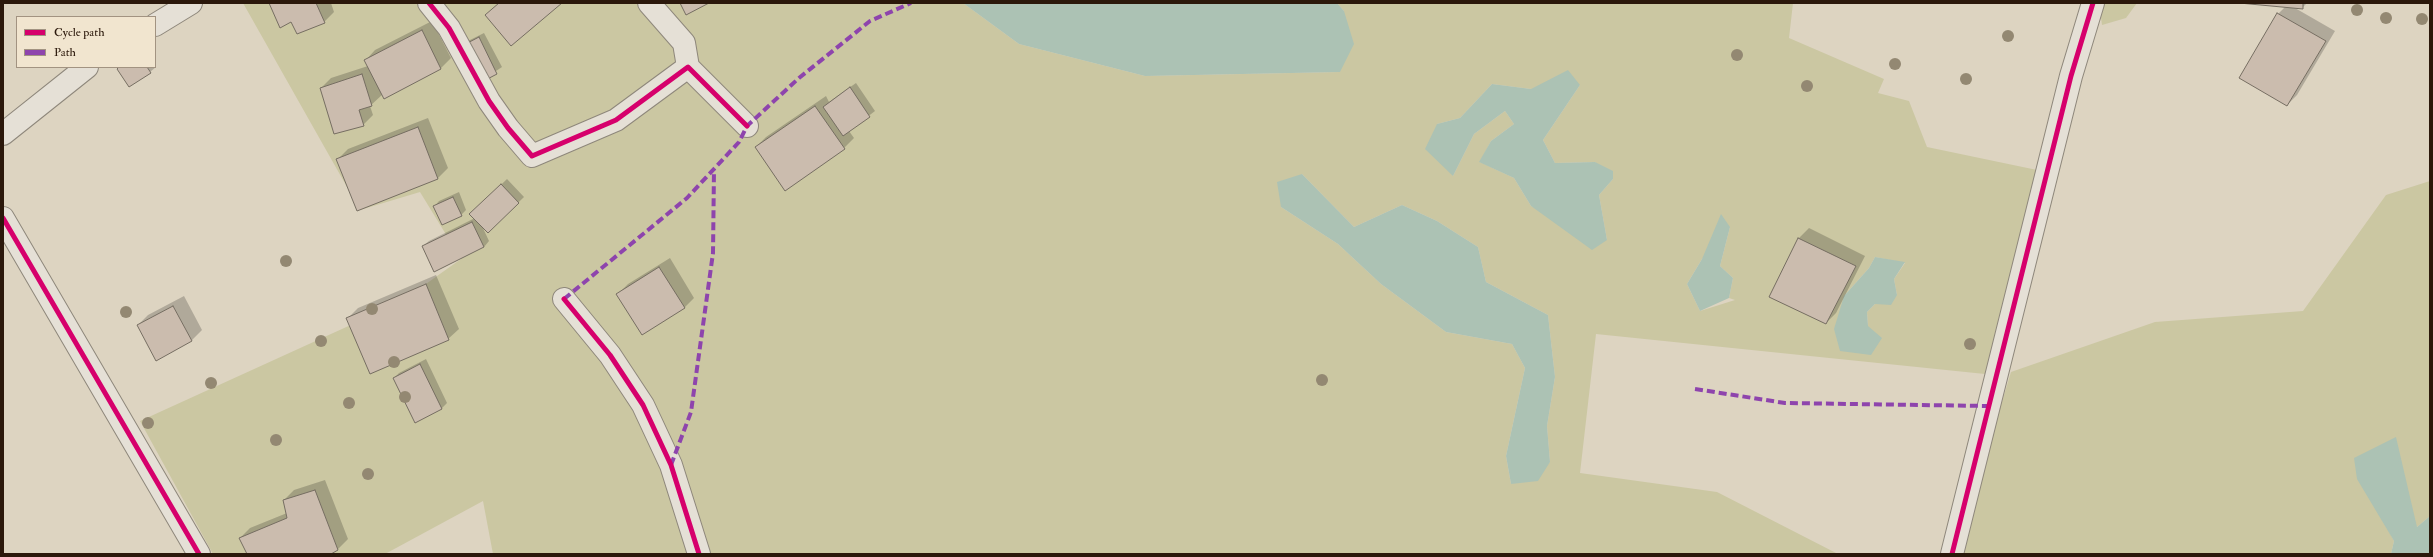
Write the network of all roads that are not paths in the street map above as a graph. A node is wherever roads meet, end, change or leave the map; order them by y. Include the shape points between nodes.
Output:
1 (191, 3) edge
2 (429, 3) edge
3 (649, 3) edge
4 (2093, 3) edge
5 (156, 24) edge
6 (688, 67) junction
7 (86, 68) edge
8 (747, 126) dead end
9 (3, 134) edge
10 (3, 218) edge
11 (564, 299) dead end
12 (199, 554) edge
13 (699, 554) edge
14 (1952, 554) edge

1 - 5 street
2 - 6 street via 449,28 489,101 532,156 616,120
3 - 6 street via 684,43
4 - 14 street via 2071,76
6 - 8 street
7 - 9 street
10 - 12 street
11 - 13 street via 610,355 642,405 671,465

